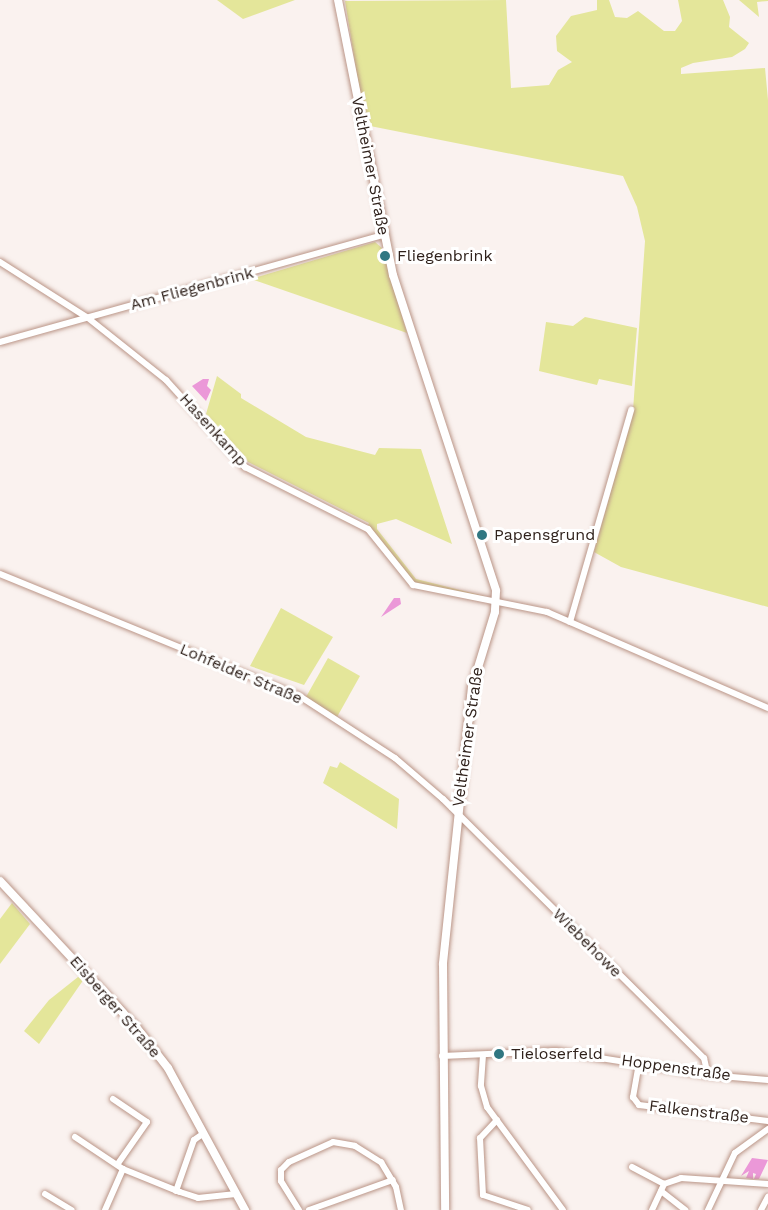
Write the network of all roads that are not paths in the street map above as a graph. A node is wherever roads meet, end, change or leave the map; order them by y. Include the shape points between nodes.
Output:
1 (338, 0) edge
2 (384, 235) junction
3 (0, 262) edge
4 (88, 318) junction
5 (0, 342) edge
6 (631, 410) dead end
7 (0, 574) edge
8 (497, 600) junction
9 (570, 622) junction
10 (768, 708) edge
11 (457, 816) junction
12 (0, 881) edge
13 (483, 1055) junction
14 (441, 1056) junction
15 (639, 1063) junction
16 (708, 1075) junction
17 (768, 1080) edge
18 (113, 1099) dead end
19 (497, 1120) junction
20 (768, 1121) edge
21 (768, 1129) edge
22 (204, 1133) junction
23 (75, 1137) dead end
24 (120, 1167) junction
25 (632, 1167) dead end
26 (723, 1179) junction
27 (393, 1180) junction
28 (768, 1184) edge
29 (663, 1188) junction
30 (177, 1191) junction
31 (45, 1194) dead end
32 (236, 1194) junction
33 (768, 1197) edge
34 (560, 1209) edge
35 (72, 1210) edge
36 (105, 1210) edge
37 (245, 1210) edge
38 (299, 1210) edge
39 (309, 1210) edge
40 (401, 1210) edge
41 (445, 1210) edge
42 (528, 1210) edge
43 (652, 1210) edge
44 (685, 1210) edge
45 (708, 1210) edge
46 (761, 1210) edge

1 - 2 main road, Veltheimer Straße
2 - 4 street, Am Fliegenbrink
2 - 8 main road, Veltheimer Straße via 393,275
3 - 4 street, Hasenkamp
4 - 5 street, Am Fliegenbrink
4 - 8 street, Hasenkamp via 166,380 244,467 368,529 413,585
6 - 9 street
7 - 11 street, Lohfelder Straße via 301,697 395,758
8 - 9 street
8 - 11 main road, Veltheimer Straße via 474,675
9 - 10 street
11 - 14 main road, Veltheimer Straße via 440,993
11 - 16 street, Wiebehowe via 704,1058
12 - 22 main road, Eisberger Straße via 136,1027 168,1068
13 - 14 street, Hoppenstraße
13 - 15 street, Hoppenstraße via 556,1051
13 - 19 street via 483,1097
14 - 41 main road, Veltheimer Straße
15 - 16 street, Hoppenstraße
15 - 20 street, Falkenstraße via 633,1097 639,1105
16 - 17 street, Hoppenstraße
18 - 24 street via 147,1122
19 - 34 street
19 - 42 street via 480,1138 483,1195
21 - 26 street, Falkenstraße via 735,1154
22 - 30 street via 194,1140
22 - 32 main road, Eisberger Straße
23 - 24 street
24 - 30 street
24 - 36 street
25 - 29 street
26 - 28 street
26 - 29 street via 681,1179
26 - 45 street
27 - 38 street via 381,1162 355,1146 324,1144 281,1170 280,1180
27 - 39 street
27 - 40 street
29 - 43 street
29 - 44 street
30 - 32 street via 198,1198
31 - 35 street
32 - 37 main road, Eisberger Straße
33 - 46 street

